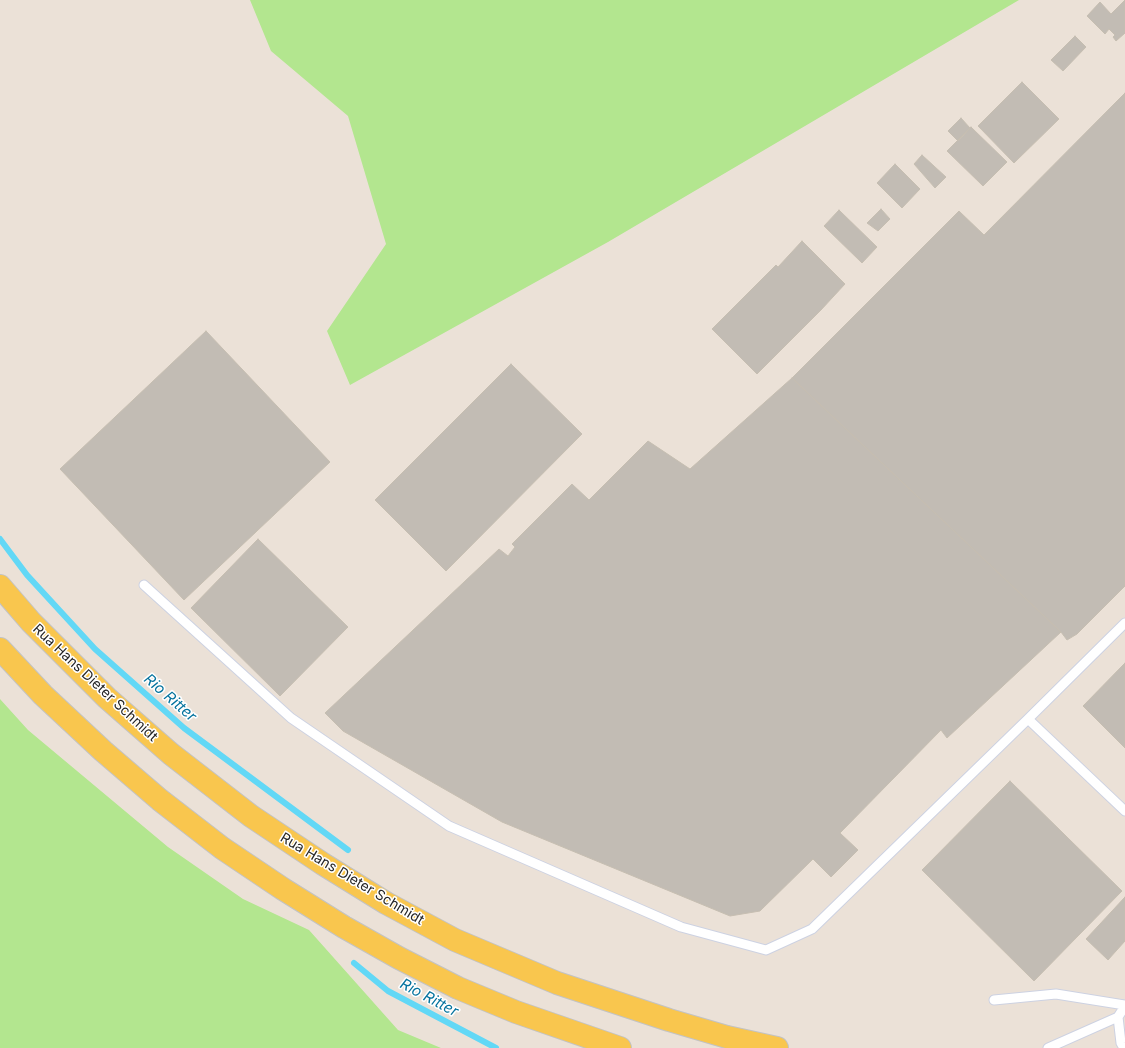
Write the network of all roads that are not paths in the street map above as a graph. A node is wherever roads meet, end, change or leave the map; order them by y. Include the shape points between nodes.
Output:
1 (144, 585) dead end
2 (0, 586) edge
3 (1125, 623) edge
4 (0, 649) edge
5 (1028, 719) junction
6 (1125, 811) edge
7 (994, 1000) dead end
8 (1125, 1006) edge
9 (1118, 1017) junction
10 (620, 1048) edge
11 (777, 1048) edge
12 (1048, 1048) edge
13 (1124, 1048) edge

1 - 5 lane via 291,718 449,826 681,927 766,950 812,929
2 - 11 main road, Rua Hans Dieter Schmidt via 31,622 107,698 171,754 252,816 323,864 386,902 455,940 557,982 669,1020
3 - 5 lane
4 - 10 main road via 43,695 103,752 216,843 283,889 344,927 458,988 516,1012
5 - 6 lane
7 - 8 lane via 1056,994
8 - 9 lane
9 - 12 lane
9 - 13 lane

